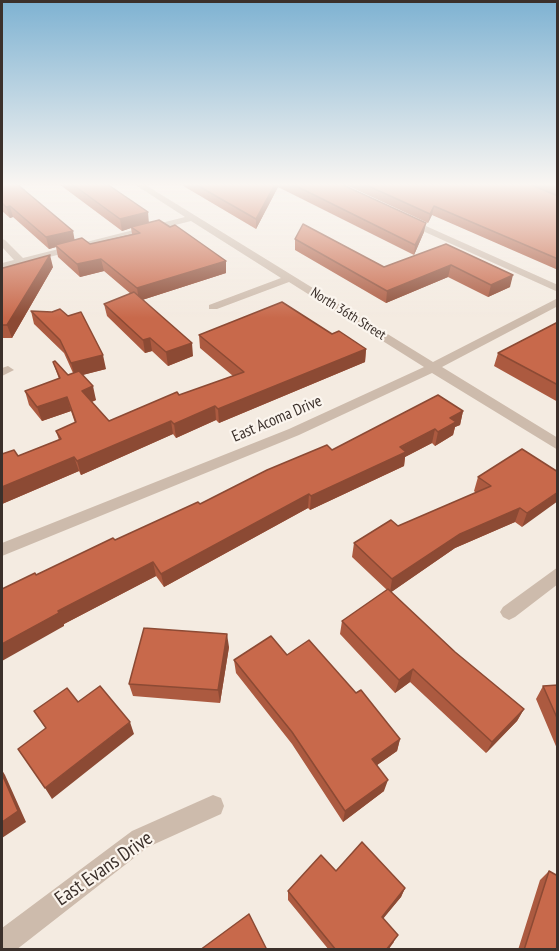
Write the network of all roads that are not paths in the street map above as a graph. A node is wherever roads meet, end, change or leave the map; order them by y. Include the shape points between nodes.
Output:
1 (151, 228) edge
2 (209, 228) edge
3 (425, 228) edge
4 (2, 242) edge
5 (21, 261) junction
6 (2, 266) edge
7 (290, 278) junction
8 (558, 290) edge
9 (558, 301) edge
10 (213, 307) dead end
11 (434, 367) junction
12 (558, 445) edge
13 (2, 550) edge
14 (558, 574) edge
15 (509, 612) dead end
16 (213, 806) dead end
17 (2, 944) edge

1 - 5 street
2 - 7 street, North 36th Street
3 - 8 street
4 - 5 street
5 - 6 street
7 - 10 street
7 - 11 street, North 36th Street
9 - 11 street, East Acoma Drive
11 - 12 street, North 36th Street
11 - 13 street, East Acoma Drive via 294,432
14 - 15 street
16 - 17 street, East Evans Drive via 140,839

